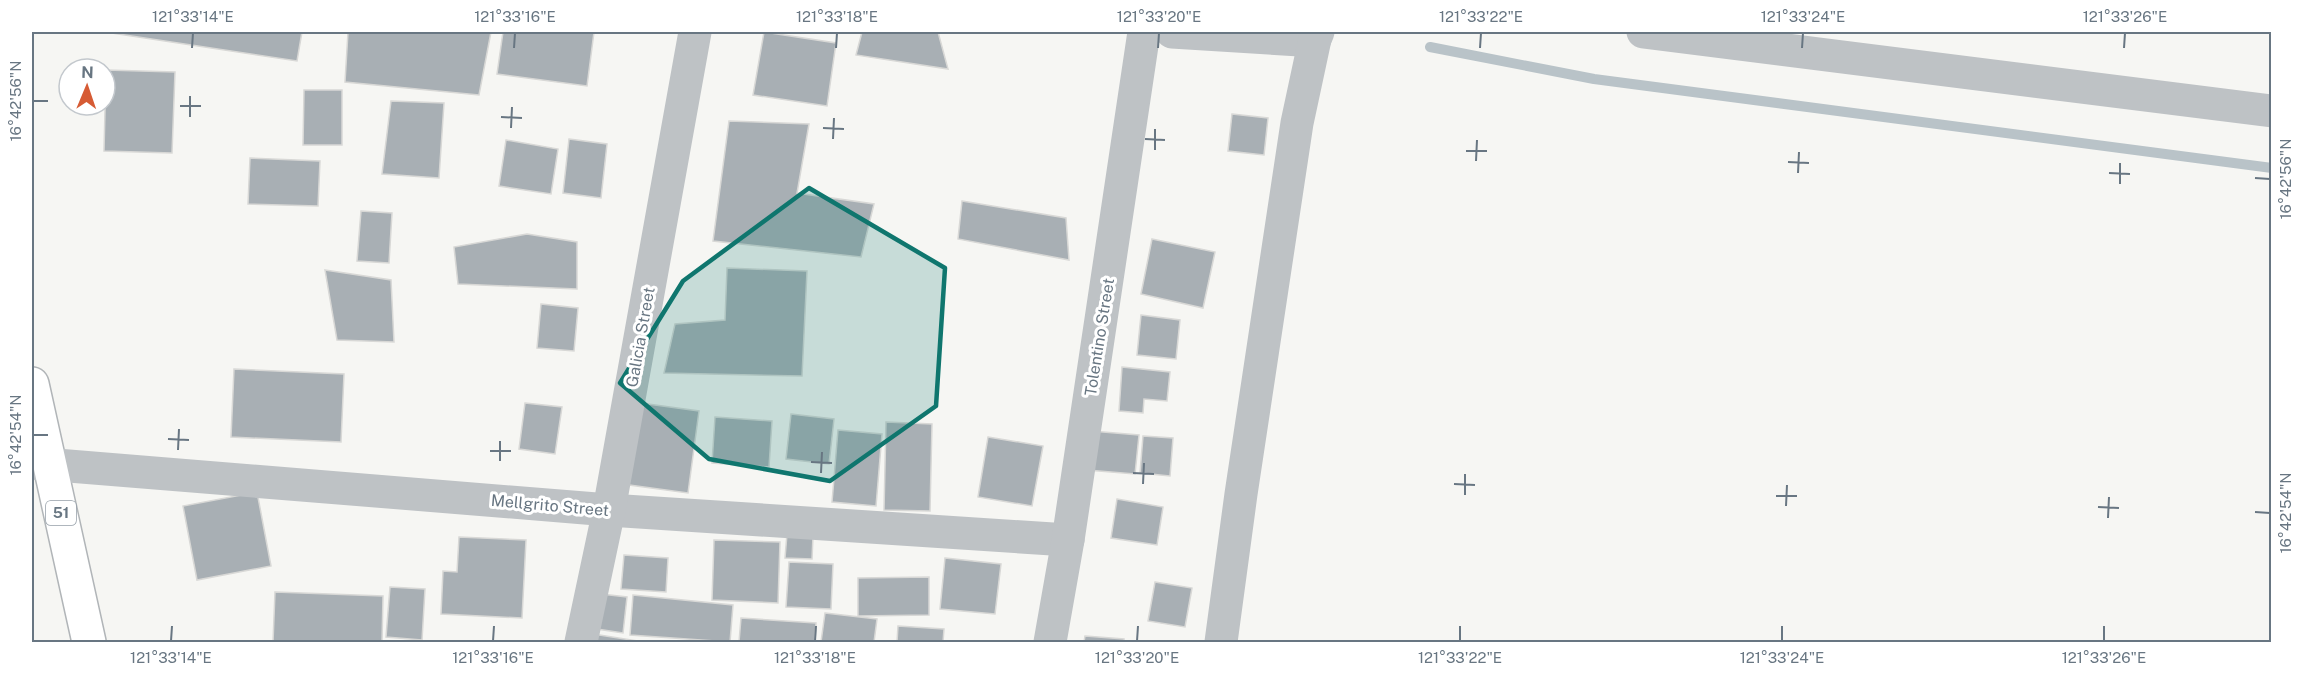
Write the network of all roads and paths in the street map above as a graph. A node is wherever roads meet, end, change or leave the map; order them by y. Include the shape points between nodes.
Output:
1 (695, 32) edge
2 (1144, 32) edge
3 (1172, 32) edge
4 (1643, 32) edge
5 (1317, 35) edge
6 (2271, 111) edge
7 (32, 384) edge
8 (41, 464) edge
9 (609, 510) junction
10 (1068, 540) junction
11 (89, 642) edge
12 (580, 642) edge
13 (1050, 642) edge
14 (1221, 642) edge

1 - 9 street, Galicia Street
2 - 10 street, Tolentino Street
3 - 5 street via 1300,40
4 - 6 street
5 - 14 street via 1297,123
7 - 8 highway, 51
8 - 9 street, Mellgrito Street
8 - 11 highway, 51
9 - 10 street, Mellgrito Street
9 - 12 street, Galicia Street
10 - 13 street, Tolentino Street

